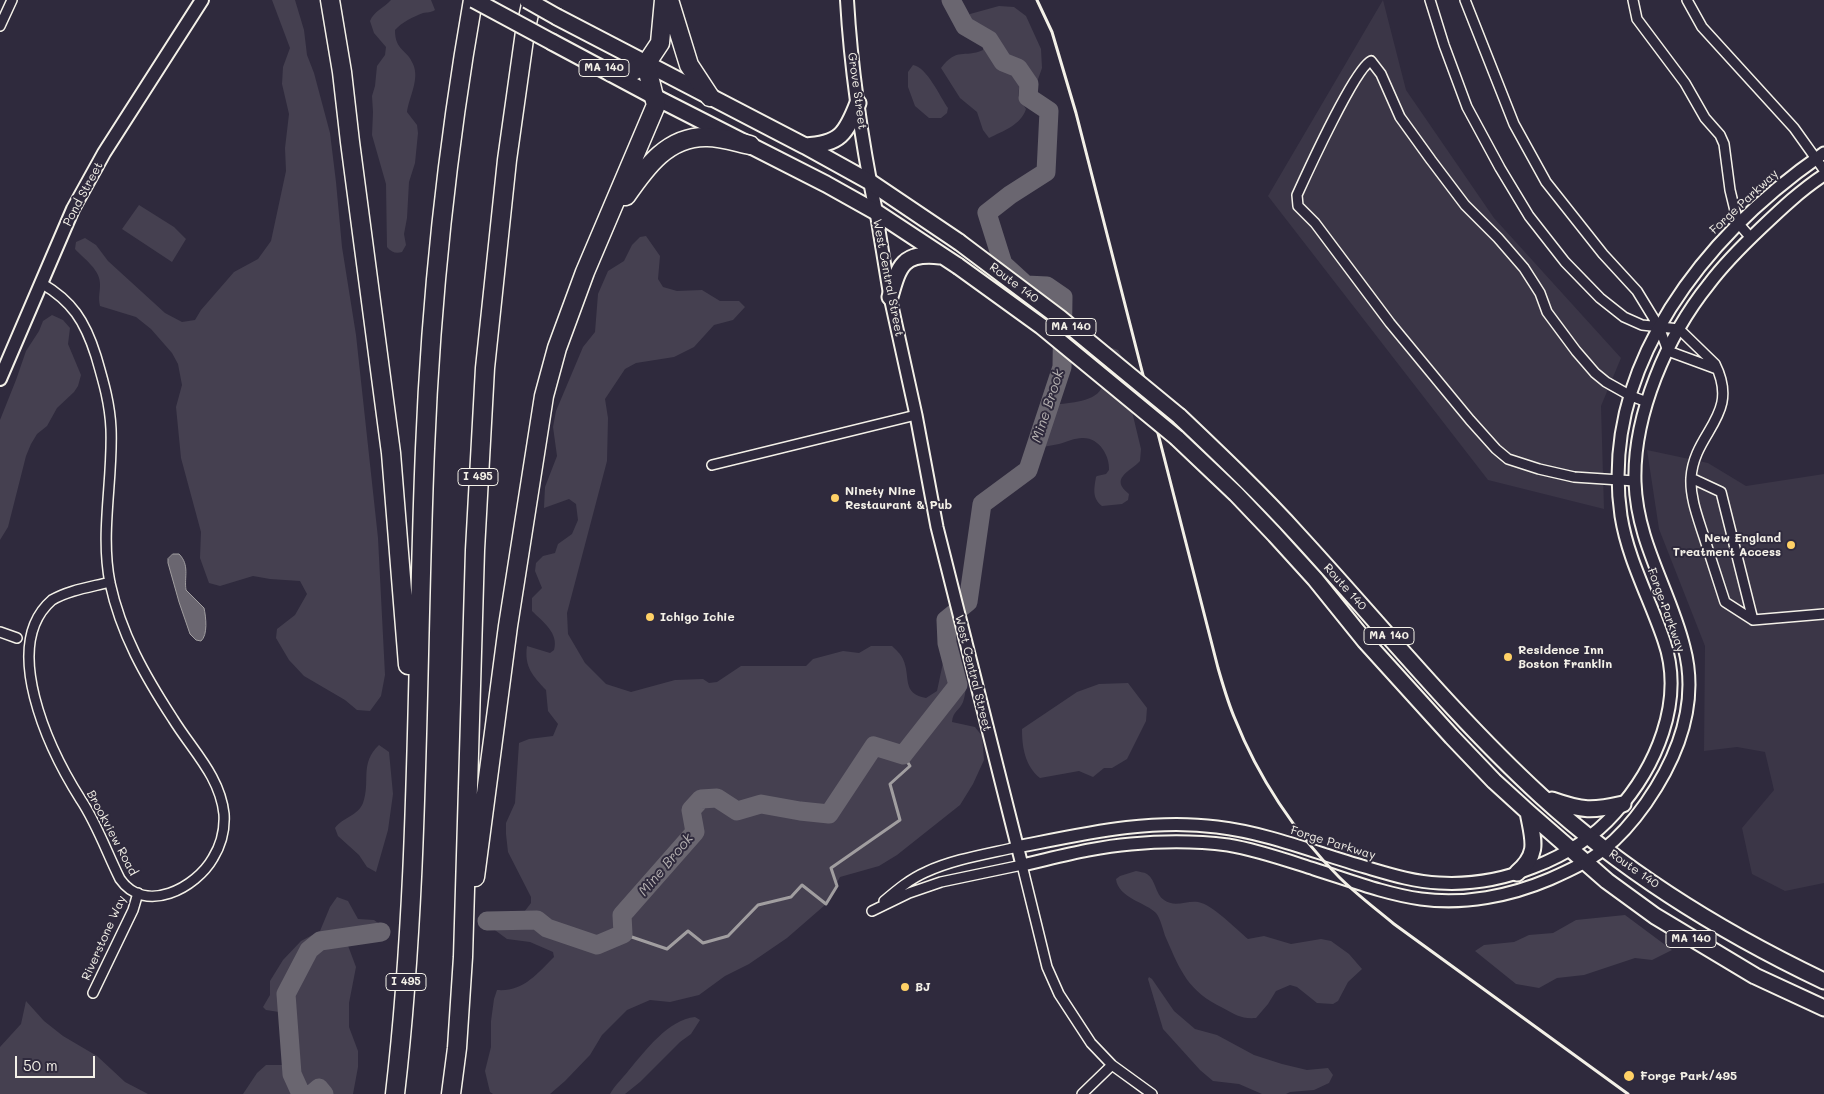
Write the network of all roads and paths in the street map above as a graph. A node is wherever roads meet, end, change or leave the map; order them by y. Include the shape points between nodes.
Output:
1 (12, 0) edge
2 (202, 0) edge
3 (330, 0) edge
4 (342, 0) edge
5 (474, 0) edge
6 (527, 0) edge
7 (532, 0) edge
8 (664, 0) edge
9 (669, 0) edge
10 (847, 0) edge
11 (1430, 0) edge
12 (1465, 0) edge
13 (1633, 0) edge
14 (1687, 0) edge
15 (0, 26) edge
16 (646, 64) junction
17 (342, 72) junction
18 (611, 72) junction
19 (655, 97) junction
20 (710, 97) junction
21 (858, 103) junction
22 (750, 145) junction
23 (806, 146) junction
24 (1820, 156) edge
25 (1824, 170) edge
26 (1824, 175) edge
27 (870, 182) junction
28 (876, 212) junction
29 (1738, 223) junction
30 (605, 225) junction
31 (1750, 238) junction
32 (944, 257) junction
33 (41, 283) junction
34 (890, 297) junction
35 (1659, 327) junction
36 (1679, 329) junction
37 (1668, 351) junction
38 (1718, 369) junction
39 (0, 379) edge
40 (1631, 396) junction
41 (1647, 402) junction
42 (916, 416) junction
43 (712, 465) dead end
44 (1691, 478) junction
45 (1618, 480) junction
46 (1635, 481) junction
47 (110, 582) junction
48 (1824, 614) edge
49 (28, 619) dead end
50 (1753, 620) junction
51 (0, 632) edge
52 (15, 649) dead end
53 (35, 728) dead end
54 (1542, 797) junction
55 (1624, 804) junction
56 (1528, 812) junction
57 (1590, 837) junction
58 (1017, 847) junction
59 (1605, 848) junction
60 (1571, 849) junction
61 (1585, 862) junction
62 (1022, 864) junction
63 (412, 869) junction
64 (1517, 873) junction
65 (138, 893) junction
66 (464, 957) junction
67 (1824, 981) edge
68 (93, 993) dead end
69 (1824, 1008) edge
70 (1112, 1065) junction
71 (395, 1094) edge
72 (451, 1094) edge
73 (1082, 1094) edge
74 (1152, 1094) edge

1 - 15 street
2 - 33 main road, Pond Street via 91,177
3 - 17 highway
4 - 17 highway
5 - 18 main road, West Central Street / MA 140, bridge
5 - 63 highway, I 495 via 442,219 429,372
6 - 16 main road, MA 140, bridge
7 - 66 highway, I 495 via 507,160 485,368 475,560
8 - 16 highway via 660,43
9 - 20 highway via 689,65
10 - 21 main road, Grove Street
11 - 35 street via 1467,107 1529,216 1565,262 1600,298 1624,317 1642,325
12 - 35 street via 1514,124 1546,182 1637,291
13 - 29 street via 1637,19 1686,83 1705,118 1720,135
14 - 24 street via 1702,27
16 - 18 highway via 633,71
16 - 19 highway
16 - 20 main road, MA 140
17 - 63 highway via 391,453 400,553 408,667
18 - 19 main road, West Central Street / MA 140
19 - 22 main road, West Central Street / MA 140
19 - 30 highway via 652,116
20 - 23 main road, MA 140
21 - 23 main road via 842,136 823,145
21 - 27 main road, Grove Street
22 - 28 main road, West Central Street / MA 140
22 - 30 highway via 708,137 673,145 643,171
23 - 27 main road, MA 140
24 - 25 street
24 - 29 street, Forge Parkway
26 - 31 street, Forge Parkway via 1788,202
27 - 28 main road, West Central Street
27 - 54 main road, Route 140 / MA 140, bridge via 959,242 1060,318 1178,416 1246,479 1466,722
28 - 32 main road, Route 140 / MA 140
28 - 34 street, West Central Street
29 - 31 street
29 - 35 street, Forge Parkway via 1694,272
30 - 66 highway via 565,326 544,396 508,626
31 - 36 street, Forge Parkway via 1706,287
32 - 34 main road via 924,254 907,260 897,273
32 - 56 main road, Route 140 / MA 140, bridge via 1041,326 1177,438 1236,494 1452,737
33 - 39 main road, Pond Street
33 - 47 street, Brookview Road via 67,301 74,310 94,350 105,387 111,431 107,526
34 - 42 street, West Central Street
35 - 36 street
35 - 37 street
35 - 40 street, Forge Parkway via 1636,376
36 - 37 street, Forge Parkway
36 - 38 street
37 - 38 street
37 - 41 street, Forge Parkway via 1650,388
38 - 44 street via 1724,391 1722,404 1696,455
40 - 41 street
40 - 45 street, Forge Parkway via 1621,434
40 - 45 street via 1600,378 1576,351 1547,312 1540,293 1524,268 1465,205 1400,117 1381,74 1371,61 1366,63 1353,82 1297,195 1298,206 1316,223 1390,323 1496,449 1508,459 1539,469 1574,477
41 - 46 street, Forge Parkway via 1638,443
42 - 43 street
42 - 58 street, West Central Street via 954,600
44 - 50 street via 1694,507 1725,602
44 - 50 street via 1721,492
45 - 46 street
45 - 55 street, Forge Parkway via 1621,516 1629,551 1665,643 1672,681 1671,700 1661,737 1644,773
46 - 59 street, Forge Parkway via 1640,522 1685,649 1688,698 1680,737 1664,773 1637,814
47 - 49 street via 53,599
47 - 65 street, Brookview Road via 118,616 132,651 158,697 209,771 224,812 216,853 195,879 168,894 150,896
48 - 50 street
51 - 52 street via 18,635
53 - 65 street, Brookview Road via 82,801 120,879
54 - 55 main road via 1589,810
54 - 57 main road, Route 140 / MA 140
55 - 57 street, Forge Parkway
56 - 60 main road, Route 140 / MA 140
56 - 64 main road via 1533,852 1529,862
57 - 59 main road, Route 140 / MA 140
57 - 60 street, Forge Parkway
58 - 62 street, West Central Street
58 - 62 street via 927,872 906,883 872,911 941,882
58 - 64 street, Forge Parkway via 1138,826 1216,826 1255,833 1396,876 1435,883 1473,882
59 - 61 street, Forge Parkway
59 - 67 main road, Route 140 / MA 140 via 1708,919
60 - 61 main road, Route 140 / MA 140
60 - 64 street, Forge Parkway
61 - 62 street, Forge Parkway via 1512,892 1444,900 1405,896 1267,853 1228,845 1188,842 1130,844
61 - 69 main road, Route 140 / MA 140 via 1624,895 1687,937 1755,976
62 - 70 street, West Central Street via 1047,967 1059,994 1091,1043
63 - 71 highway, I 495 via 404,1024
65 - 68 street, Riverstone Way
66 - 72 highway, I 495
70 - 73 street
70 - 74 street, West Central Street

